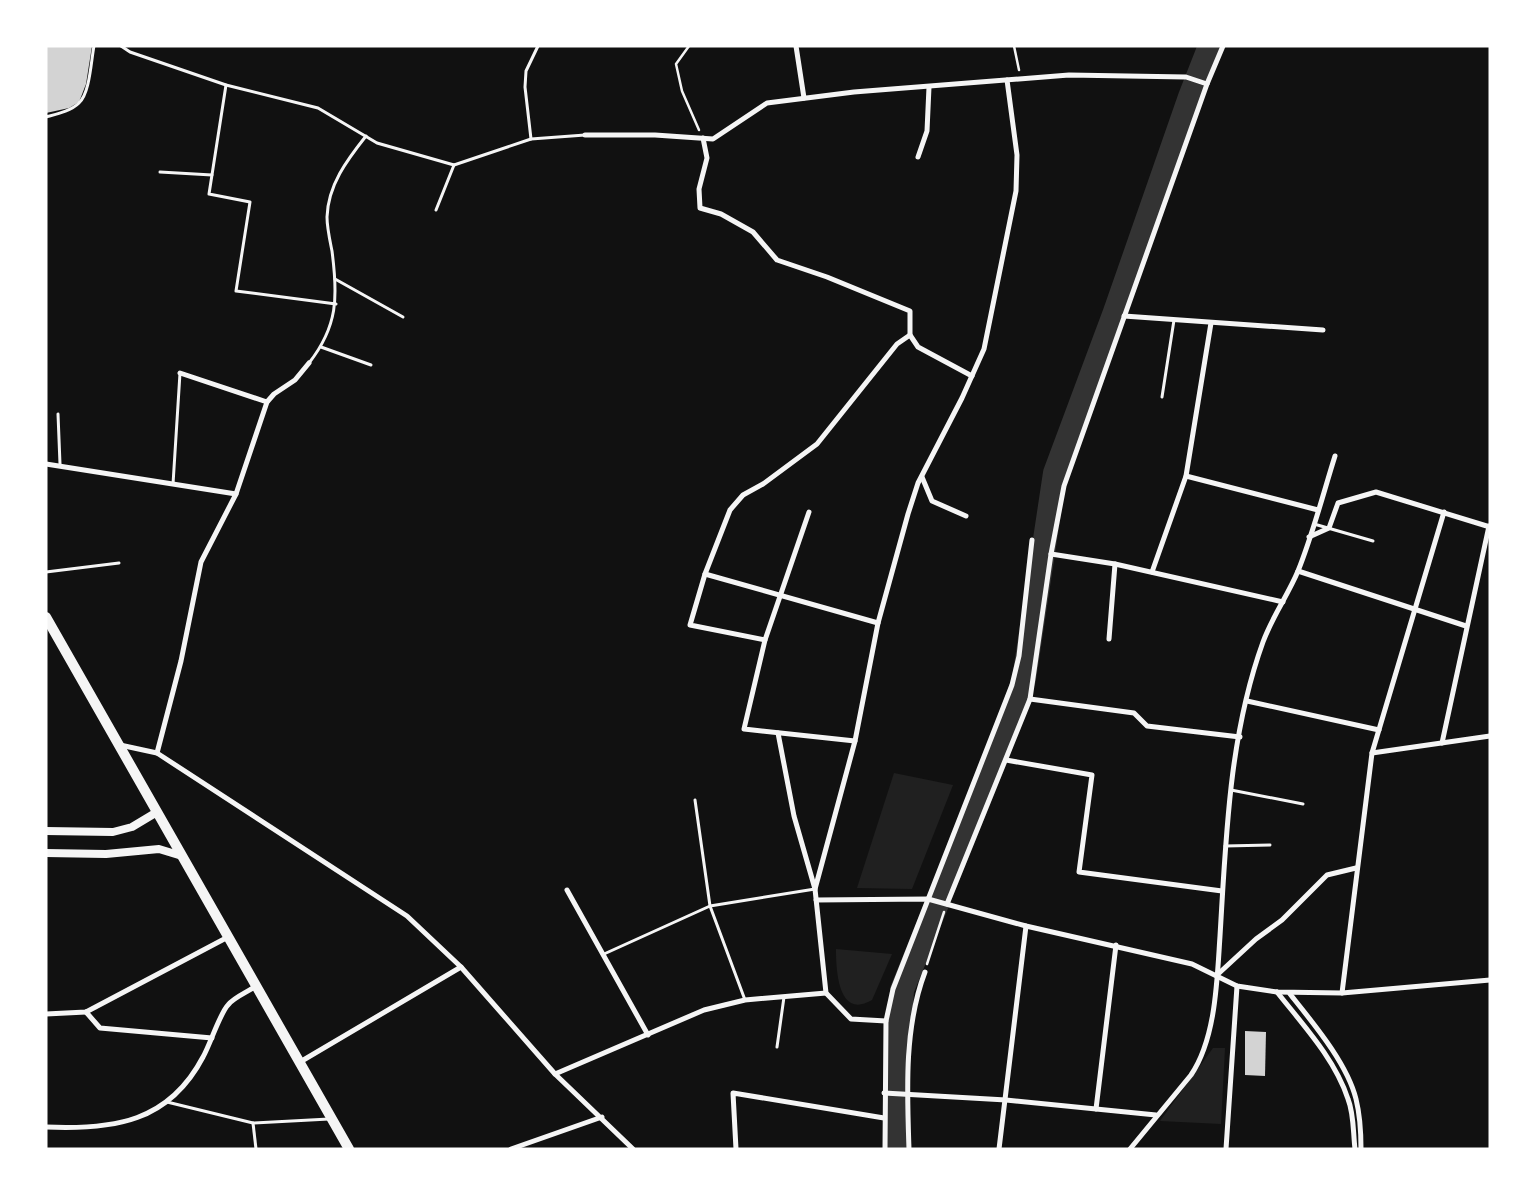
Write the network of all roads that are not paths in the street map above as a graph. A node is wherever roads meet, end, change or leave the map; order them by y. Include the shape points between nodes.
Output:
1 (94, 46) edge
2 (121, 46) edge
3 (538, 46) edge
4 (796, 46) edge
5 (1223, 46) edge
6 (1007, 80) junction
7 (226, 84) junction
8 (1207, 84) junction
9 (928, 86) junction
10 (804, 98) junction
11 (46, 117) edge
12 (585, 134) joint
13 (366, 136) junction
14 (703, 138) junction
15 (531, 139) junction
16 (918, 157) dead end
17 (454, 165) junction
18 (160, 172) dead end
19 (212, 175) junction
20 (436, 210) dead end
21 (335, 278) junction
22 (336, 304) junction
23 (1124, 316) junction
24 (403, 317) dead end
25 (1174, 320) junction
26 (1211, 323) junction
27 (1323, 330) dead end
28 (910, 335) junction
29 (321, 347) junction
30 (309, 363) joint
31 (371, 365) dead end
32 (180, 373) joint
33 (972, 376) junction
34 (1162, 397) dead end
35 (267, 402) junction
36 (58, 414) dead end
37 (1335, 456) dead end
38 (46, 464) edge
39 (60, 464) junction
40 (1186, 476) junction
41 (922, 477) junction
42 (173, 484) junction
43 (236, 494) junction
44 (1318, 510) junction
45 (809, 512) dead end
46 (1444, 512) junction
47 (966, 516) dead end
48 (1313, 524) junction
49 (1489, 526) edge
50 (1329, 528) junction
51 (1309, 537) junction
52 (1032, 540) dead end
53 (1373, 541) dead end
54 (1050, 554) junction
55 (119, 563) dead end
56 (1115, 564) junction
57 (1298, 571) junction
58 (46, 572) edge
59 (1152, 572) junction
60 (705, 574) junction
61 (780, 596) junction
62 (1282, 602) junction
63 (1415, 609) junction
64 (46, 617) edge
65 (878, 624) junction
66 (1466, 626) junction
67 (1108, 638) dead end
68 (764, 640) junction
69 (1030, 699) junction
70 (1247, 701) junction
71 (1379, 730) junction
72 (778, 733) junction
73 (1490, 736) edge
74 (1240, 737) junction
75 (855, 741) junction
76 (1442, 743) junction
77 (118, 745) junction
78 (158, 753) junction
79 (1372, 753) junction
80 (1006, 760) junction
81 (1230, 790) junction
82 (695, 800) dead end
83 (1303, 804) dead end
84 (157, 812) junction
85 (46, 831) edge
86 (1270, 845) dead end
87 (1224, 846) junction
88 (46, 853) edge
89 (182, 856) junction
90 (1356, 868) junction
91 (568, 890) dead end
92 (815, 890) junction
93 (1222, 891) junction
94 (928, 899) junction
95 (816, 900) junction
96 (947, 904) junction
97 (710, 906) junction
98 (1026, 926) junction
99 (228, 936) junction
100 (1116, 946) junction
101 (604, 954) junction
102 (462, 967) junction
103 (925, 972) road end
104 (1217, 976) junction
105 (1490, 980) edge
106 (256, 986) junction
107 (1236, 986) junction
108 (1277, 992) junction
109 (826, 993) junction
110 (1342, 993) junction
111 (1290, 994) junction
112 (784, 996) junction
113 (745, 1000) junction
114 (86, 1012) junction
115 (46, 1014) edge
116 (886, 1020) junction
117 (648, 1035) junction
118 (212, 1038) junction
119 (777, 1047) dead end
120 (300, 1062) junction
121 (555, 1074) junction
122 (884, 1093) junction
123 (908, 1095) junction
124 (1006, 1100) junction
125 (167, 1102) junction
126 (1096, 1109) junction
127 (1156, 1114) junction
128 (602, 1117) junction
129 (884, 1118) junction
130 (332, 1119) junction
131 (252, 1123) junction
132 (46, 1126) edge
133 (256, 1149) edge
134 (349, 1149) edge
135 (511, 1149) edge
136 (634, 1149) edge
137 (736, 1149) edge
138 (885, 1149) edge
139 (909, 1149) edge
140 (1000, 1149) edge
141 (1130, 1149) edge
142 (1226, 1149) edge
143 (1355, 1149) edge
144 (1362, 1149) edge

1 - 11 lane via 88,81 80,103
2 - 7 lane via 130,52
3 - 15 lane via 526,71
4 - 10 street
5 - 8 street
6 - 8 street via 1069,75 1186,77
6 - 9 street
6 - 33 street via 1017,155 1016,191 984,349
7 - 13 lane via 318,108
7 - 19 lane
8 - 23 street
9 - 10 street
9 - 16 street via 927,131
10 - 14 street via 767,103 712,139
12 - 14 street
12 - 15 lane
13 - 17 lane
13 - 21 lane via 343,167 332,192 327,218
14 - 28 street via 707,158 699,189 700,208 722,214 753,232 777,260 910,311
15 - 17 lane
17 - 20 lane
18 - 19 lane
19 - 22 lane via 209,194 250,202 236,291
21 - 22 lane
21 - 24 lane
22 - 29 lane via 331,326
23 - 25 street
23 - 54 street via 1064,486
25 - 26 street
25 - 34 lane
26 - 27 street
26 - 40 street
28 - 33 street via 918,347
28 - 60 street via 897,344 817,444 743,495 730,510
29 - 30 lane
29 - 31 lane
30 - 35 street via 295,380
32 - 35 street
32 - 42 lane
33 - 41 street
35 - 43 street
36 - 39 lane
37 - 44 street
38 - 39 street
39 - 42 street
40 - 44 street
40 - 59 street
41 - 47 street via 932,501
41 - 65 street via 908,514
42 - 43 street
43 - 78 street via 201,562
44 - 48 street
45 - 61 street
46 - 49 street
46 - 50 street via 1376,492 1338,503
46 - 63 street
48 - 50 lane
48 - 51 street
49 - 66 street
50 - 51 street
50 - 53 lane
51 - 57 street
52 - 94 street via 1019,656 1012,685
54 - 56 street
54 - 69 street
55 - 58 lane
56 - 59 street
56 - 67 street
57 - 62 street
57 - 63 street
59 - 62 street
60 - 61 street
60 - 68 street via 690,625
61 - 65 street
61 - 68 street
62 - 70 street via 1263,641
63 - 66 street
63 - 71 street
64 - 77 main road
65 - 75 street
66 - 76 street
68 - 72 street via 744,729
69 - 74 street via 1134,712 1147,726
69 - 80 street
70 - 71 street
70 - 74 street
71 - 79 street
72 - 75 street
72 - 92 street via 794,816
73 - 76 street
74 - 81 street
75 - 92 street
76 - 79 street
77 - 78 street
77 - 84 main road
78 - 102 street via 407,916
79 - 90 street
80 - 93 street via 1092,775 1079,872
80 - 96 street
81 - 83 lane
81 - 87 street
82 - 97 lane
84 - 85 street via 132,827 113,832
84 - 89 main road
86 - 87 lane
87 - 93 street
88 - 89 street via 106,854 159,849
89 - 99 main road
90 - 104 street via 1327,876
90 - 110 street
91 - 101 street
92 - 95 street
92 - 97 lane
93 - 104 street
94 - 95 street
94 - 96 street
94 - 116 street via 893,989
95 - 109 street
96 - 98 street
97 - 101 lane
97 - 113 lane
98 - 100 street
98 - 124 street
99 - 106 main road
99 - 114 street
100 - 104 street via 1192,964
100 - 126 street
101 - 117 street
102 - 120 street
102 - 121 street
103 - 123 street via 913,1012
104 - 107 street
104 - 127 street via 1207,1045 1199,1062
105 - 110 street
106 - 118 street via 228,1005
106 - 120 main road
107 - 108 street
107 - 142 street
108 - 111 street
108 - 143 street via 1327,1058 1345,1090
109 - 112 street
109 - 116 street via 851,1019
110 - 111 street
111 - 144 street via 1334,1055 1352,1087
112 - 113 street
112 - 119 lane
113 - 117 street via 704,1010
114 - 115 street
114 - 118 street via 100,1028
116 - 122 street
117 - 121 street
118 - 125 street via 193,1076
120 - 130 main road
121 - 128 street
122 - 123 street
122 - 129 street
123 - 124 street
123 - 139 street
124 - 126 street
124 - 140 street
125 - 131 lane
125 - 132 street via 129,1120 100,1126
126 - 127 street
127 - 141 street
128 - 135 street
128 - 136 street
129 - 137 street via 733,1093
129 - 138 street
130 - 131 lane
130 - 134 main road
131 - 133 lane

